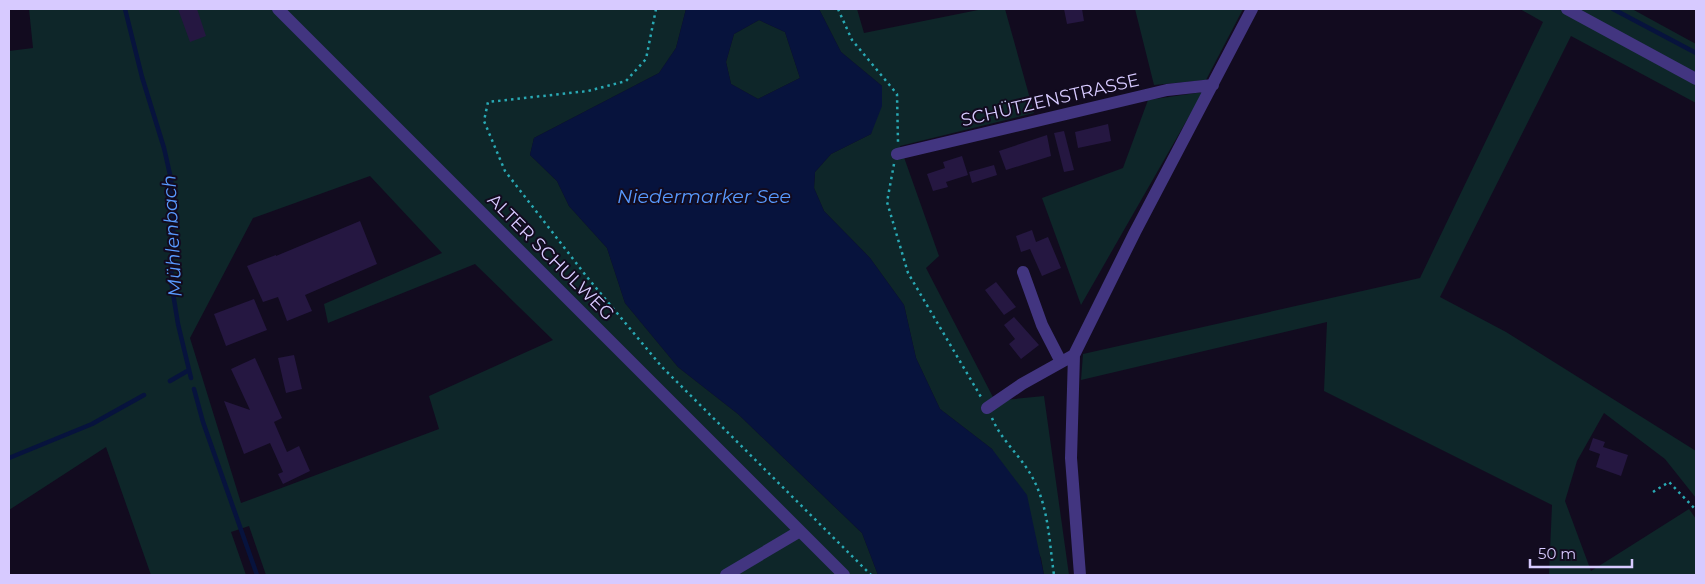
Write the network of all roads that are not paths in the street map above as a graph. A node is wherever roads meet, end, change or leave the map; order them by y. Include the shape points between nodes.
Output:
1 (278, 9) edge
2 (1252, 9) edge
3 (1567, 9) edge
4 (1696, 79) edge
5 (1213, 85) junction
6 (896, 154) road end
7 (1023, 272) dead end
8 (1074, 355) junction
9 (1061, 362) junction
10 (987, 408) road end
11 (800, 531) junction
12 (726, 575) edge
13 (844, 575) edge
14 (1080, 575) edge

1 - 11 street, ALTER SCHULWEG
2 - 5 street
3 - 4 street
5 - 6 street, SCHÜTZENSTRASSE via 1168,90
5 - 8 street
7 - 9 street via 1042,325
8 - 9 street
8 - 14 street via 1071,458
9 - 10 street
11 - 12 street
11 - 13 street, ALTER SCHULWEG

